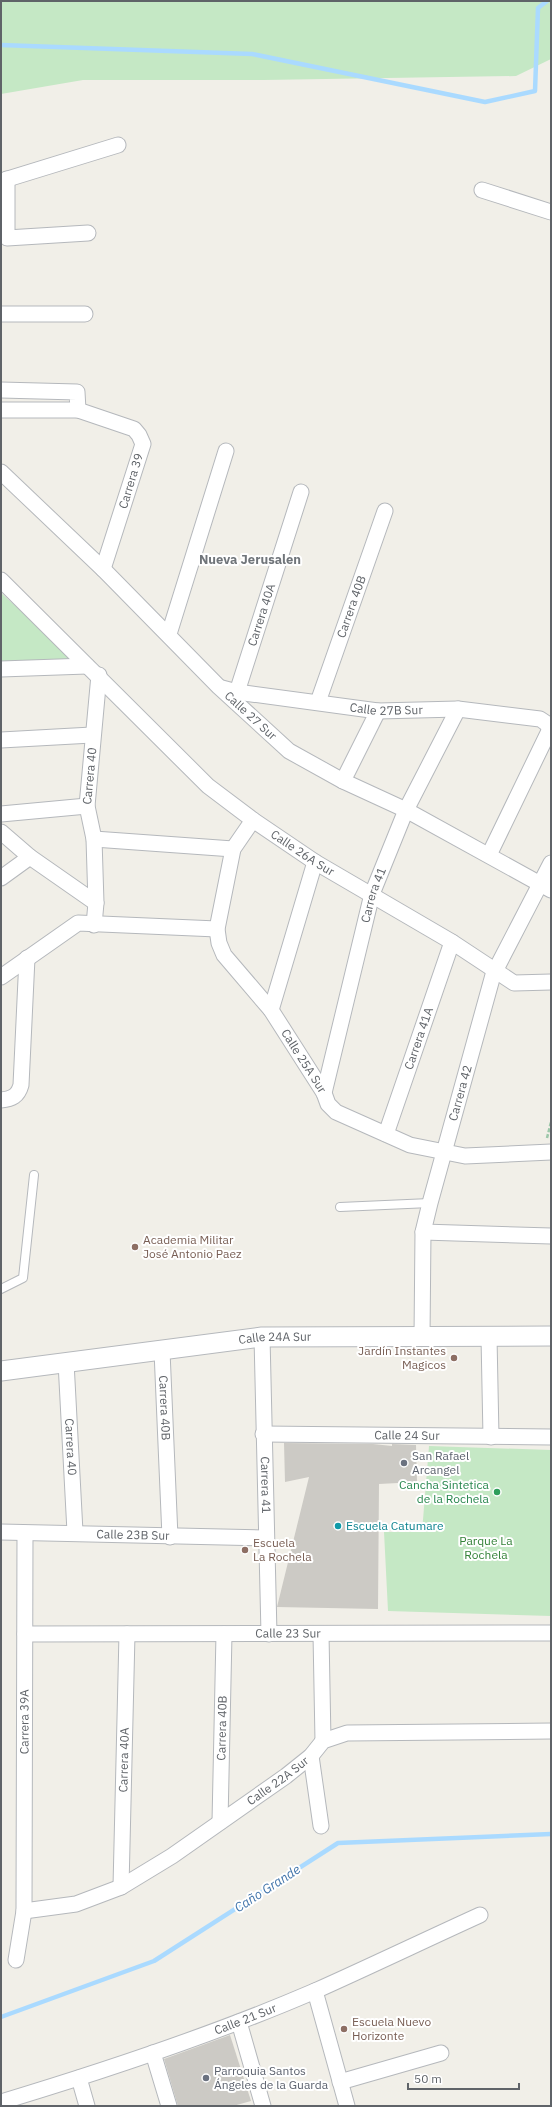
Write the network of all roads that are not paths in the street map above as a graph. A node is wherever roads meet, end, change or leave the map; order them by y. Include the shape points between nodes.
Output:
1 (118, 145) dead end
2 (4, 180) edge
3 (482, 190) dead end
4 (551, 212) edge
5 (88, 233) dead end
6 (1, 314) edge
7 (85, 314) dead end
8 (1, 390) edge
9 (1, 410) edge
10 (78, 410) junction
11 (226, 451) dead end
12 (1, 472) edge
13 (301, 492) dead end
14 (385, 511) dead end
15 (104, 569) junction
16 (1, 580) edge
17 (169, 634) junction
18 (1, 668) edge
19 (93, 671) junction
20 (219, 687) junction
21 (237, 692) junction
22 (318, 702) junction
23 (458, 709) junction
24 (378, 711) junction
25 (550, 729) edge
26 (92, 735) junction
27 (1, 740) edge
28 (344, 780) junction
29 (87, 806) junction
30 (406, 810) junction
31 (1, 814) edge
32 (253, 820) junction
33 (1, 832) edge
34 (94, 840) junction
35 (233, 849) junction
36 (489, 855) junction
37 (30, 857) junction
38 (315, 862) junction
39 (551, 864) edge
40 (1, 878) edge
41 (546, 887) edge
42 (372, 894) junction
43 (96, 903) junction
44 (94, 925) junction
45 (217, 929) junction
46 (452, 942) junction
47 (27, 958) junction
48 (496, 971) junction
49 (1, 977) edge
50 (551, 982) edge
51 (270, 1010) junction
52 (324, 1093) junction
53 (8, 1098) edge
54 (386, 1134) junction
55 (444, 1152) junction
56 (551, 1152) edge
57 (34, 1175) dead end
58 (430, 1203) junction
59 (340, 1207) dead end
60 (423, 1232) junction
61 (551, 1236) edge
62 (1, 1289) edge
63 (551, 1336) edge
64 (262, 1337) junction
65 (422, 1337) junction
66 (489, 1337) junction
67 (162, 1351) junction
68 (66, 1362) junction
69 (1, 1371) edge
70 (263, 1434) junction
71 (492, 1437) junction
72 (551, 1437) edge
73 (1, 1532) edge
74 (75, 1532) junction
75 (25, 1533) junction
76 (170, 1537) junction
77 (265, 1538) junction
78 (551, 1633) edge
79 (25, 1634) junction
80 (127, 1634) junction
81 (224, 1634) junction
82 (269, 1634) junction
83 (321, 1634) junction
84 (551, 1731) edge
85 (323, 1741) junction
86 (311, 1756) junction
87 (220, 1822) junction
88 (321, 1826) dead end
89 (121, 1887) junction
90 (24, 1911) junction
91 (480, 1915) dead end
92 (16, 1960) dead end
93 (315, 1991) junction
94 (239, 2022) junction
95 (153, 2053) junction
96 (441, 2053) dead end
97 (79, 2078) junction
98 (340, 2082) junction
99 (1, 2102) edge
100 (87, 2106) edge
101 (169, 2106) edge
102 (263, 2106) edge
103 (347, 2106) edge

1 - 2 street
2 - 5 street via 7,238
3 - 4 street
6 - 7 street
8 - 10 street via 77,392
9 - 10 street, Carrera 39
10 - 15 street, Carrera 39 via 134,428 142,444
11 - 17 street
12 - 15 street, Calle 27 Sur
13 - 21 street, Carrera 40A
14 - 22 street, Carrera 40B
15 - 17 street, Calle 27 Sur
16 - 19 street, Calle 26A Sur
17 - 20 street, Calle 27 Sur
18 - 19 street
19 - 26 street, Carrera 40
19 - 32 street, Calle 26A Sur via 208,786
20 - 21 street, Calle 27B Sur
20 - 28 street, Calle 27 Sur via 289,751
21 - 22 street, Calle 27B Sur
22 - 24 street, Calle 27B Sur
23 - 24 street, Calle 27B Sur
23 - 25 street, Calle 27B Sur via 540,719
23 - 30 street, Carrera 41
24 - 28 street
25 - 36 street
26 - 27 street
26 - 29 street, Carrera 40
28 - 30 street, Calle 27 Sur
29 - 31 street
29 - 34 street, Carrera 40
30 - 36 street, Calle 27 Sur
30 - 42 street, Carrera 41
32 - 35 street
32 - 38 street, Calle 26A Sur
33 - 37 street
34 - 35 street
34 - 43 street, Carrera 40
35 - 45 street
36 - 41 street, Calle 27 Sur
37 - 40 street
37 - 43 street
38 - 42 street, Calle 26A Sur
38 - 51 street
39 - 41 street, Carrera 42
41 - 48 street, Carrera 42
42 - 46 street, Calle 26A Sur
42 - 52 street, Carrera 41
43 - 44 street, Carrera 40
44 - 45 street
44 - 47 street via 78,923
45 - 51 street, Calle 25A Sur via 224,955
46 - 48 street, Calle 26A Sur
46 - 54 street, Carrera 41A
47 - 49 street
47 - 53 street via 21,1085 19,1091
48 - 50 street, Calle 26A Sur via 514,983
48 - 55 street, Carrera 42
51 - 52 street, Calle 25A Sur
52 - 54 street, Calle 25A Sur via 328,1104 336,1112
54 - 55 street, Calle 25A Sur via 410,1145
55 - 56 street, Calle 25A Sur via 465,1156
55 - 58 street, Carrera 42
57 - 62 lane via 23,1278
58 - 59 lane
58 - 60 street, Carrera 42
60 - 61 street
60 - 65 street, Carrera 42
63 - 66 street, Calle 24A Sur
64 - 65 street, Calle 24A Sur
64 - 67 street, Calle 24A Sur
64 - 70 street, Carrera 41
65 - 66 street, Calle 24A Sur
66 - 71 street
67 - 68 street, Calle 24A Sur
67 - 76 street, Carrera 40B
68 - 69 street, Calle 24A Sur
68 - 74 street, Carrera 40
70 - 71 street, Calle 24 Sur
70 - 77 street, Carrera 41
71 - 72 street, Calle 24 Sur
73 - 75 street, Calle 23B Sur
74 - 75 street, Calle 23B Sur
74 - 76 street, Calle 23B Sur
75 - 79 street, Carrera 39A
76 - 77 street, Calle 23B Sur
77 - 82 street, Carrera 41
78 - 83 street, Calle 23 Sur
79 - 80 street, Calle 23 Sur
79 - 90 street, Carrera 39A
80 - 81 street, Calle 23 Sur
80 - 89 street, Carrera 40A
81 - 82 street, Calle 23 Sur
81 - 87 street, Carrera 40B
82 - 83 street, Calle 23 Sur
83 - 85 street
84 - 85 street via 346,1733
85 - 86 street, Calle 22A Sur
86 - 87 street, Calle 22A Sur
86 - 88 street
87 - 89 street, Calle 22A Sur via 172,1856
89 - 90 street, Calle 22A Sur via 76,1904
90 - 92 street, Carrera 39A
91 - 93 street, Calle 21 Sur
93 - 94 street, Calle 21 Sur
93 - 98 street
94 - 95 street, Calle 21 Sur
94 - 102 street
95 - 97 street, Calle 21 Sur
95 - 101 street
96 - 98 street
97 - 99 street, Calle 21 Sur
97 - 100 street
98 - 103 street

